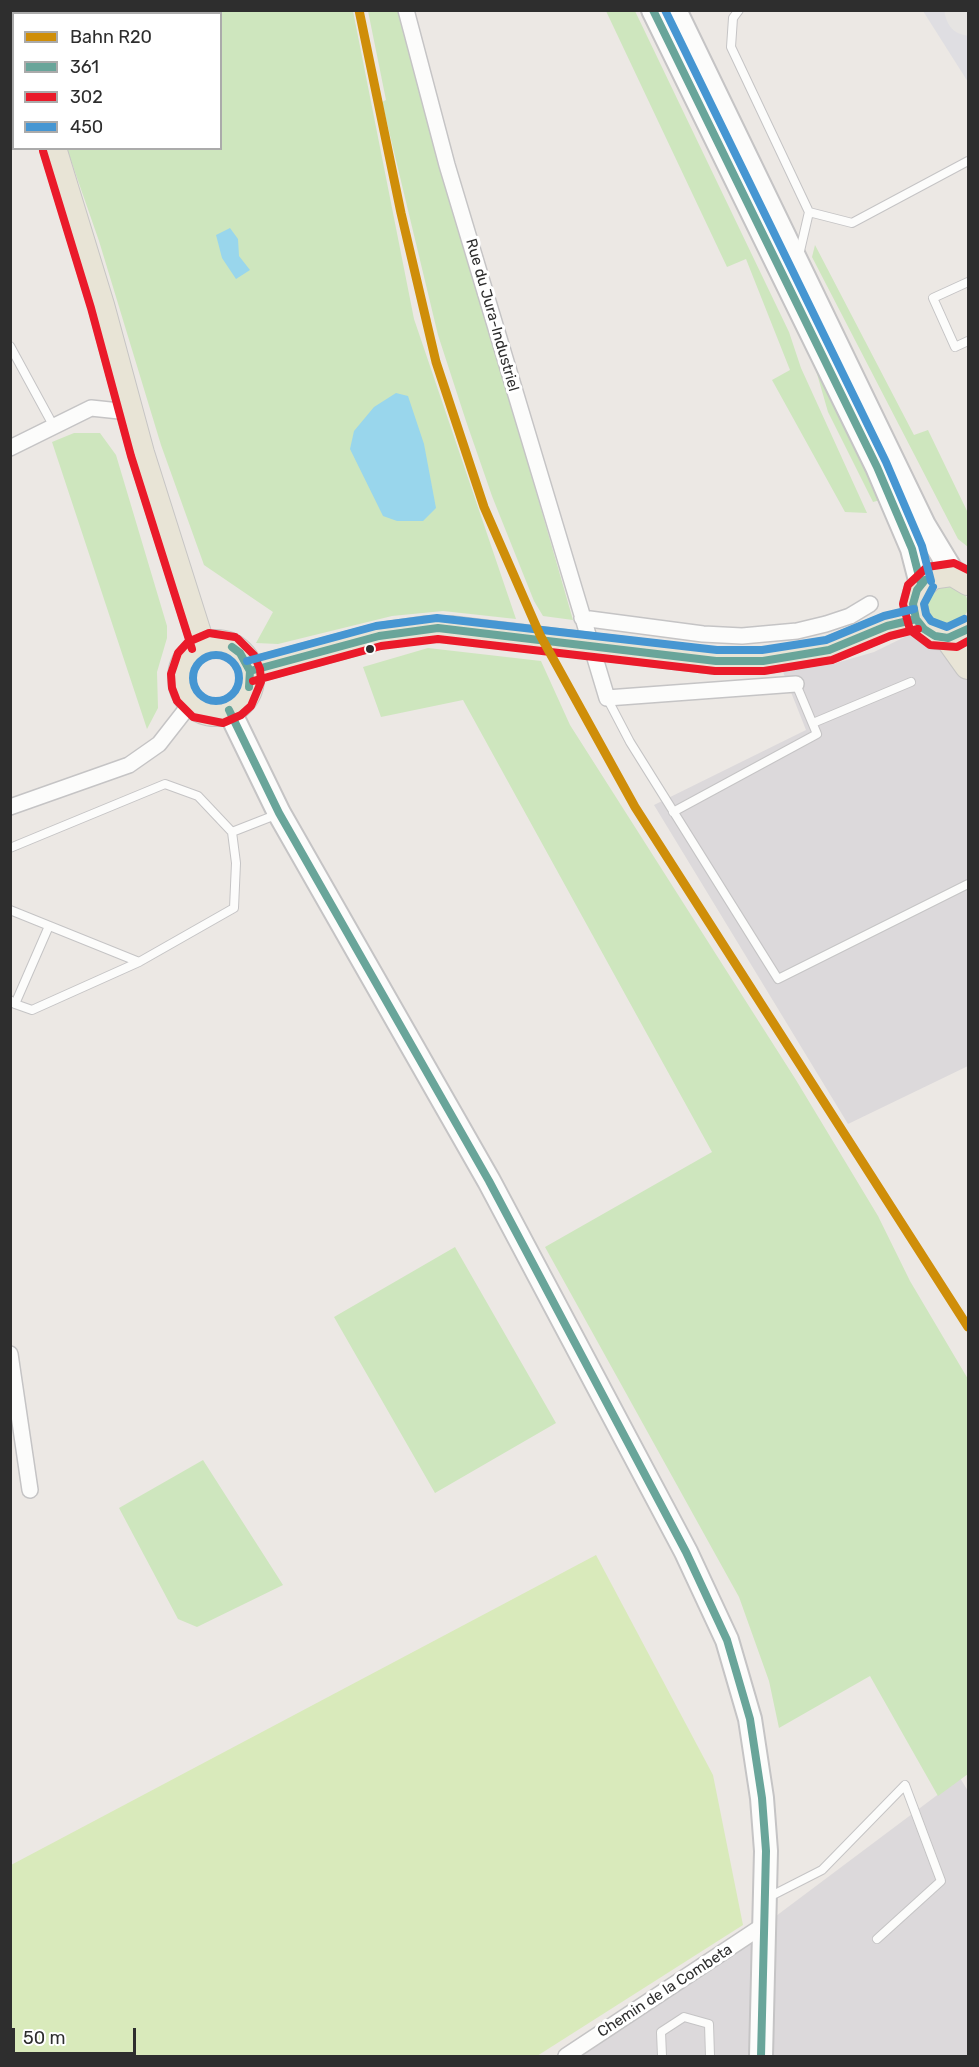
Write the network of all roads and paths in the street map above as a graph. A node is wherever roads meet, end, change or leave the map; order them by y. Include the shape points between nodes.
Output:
1 (406, 10) edge
2 (653, 10) edge
3 (675, 10) edge
4 (739, 10) edge
5 (54, 150) edge
6 (969, 160) edge
7 (809, 212) junction
8 (796, 262) junction
9 (969, 282) edge
10 (969, 340) edge
11 (10, 346) edge
12 (129, 412) junction
13 (53, 424) junction
14 (10, 448) edge
15 (961, 577) edge
16 (921, 584) junction
17 (870, 604) dead end
18 (582, 618) junction
19 (916, 618) junction
20 (958, 634) edge
21 (202, 646) junction
22 (969, 666) edge
23 (250, 671) junction
24 (911, 682) dead end
25 (796, 684) joint
26 (607, 698) junction
27 (191, 703) junction
28 (229, 710) junction
29 (813, 723) junction
30 (10, 807) edge
31 (673, 812) junction
32 (279, 813) junction
33 (232, 832) junction
34 (10, 848) edge
35 (969, 884) edge
36 (10, 910) edge
37 (49, 926) junction
38 (139, 962) junction
39 (13, 1002) edge
40 (10, 1354) edge
41 (30, 1490) dead end
42 (765, 1899) junction
43 (764, 1925) junction
44 (877, 1939) dead end
45 (566, 2056) edge
46 (662, 2056) edge
47 (710, 2056) edge
48 (762, 2056) edge

1 - 18 street, Rue du Jura-Industriel via 447,165
2 - 16 main road via 877,467 912,549
3 - 8 main road
4 - 7 lane via 730,34 733,53
5 - 12 main road
6 - 7 lane via 852,224
7 - 8 lane
8 - 15 main road via 924,525
9 - 10 lane via 933,298 955,347
11 - 13 lane
12 - 13 street via 91,408
12 - 21 main road
13 - 14 street
15 - 16 main road via 932,576
16 - 19 main road via 913,603
17 - 18 street via 826,624 742,636
18 - 26 street, Rue du Jura-Industriel
19 - 20 main road via 929,633
19 - 23 main road, bridge via 843,645 763,661 716,661 426,629 379,636
20 - 22 main road
21 - 23 main road via 232,647
21 - 27 main road via 187,658 181,676
23 - 28 main road via 246,694
24 - 29 lane
25 - 26 street
25 - 29 lane
26 - 31 lane
27 - 28 main road via 213,713
27 - 30 street via 159,744 129,765
28 - 32 main road
29 - 31 lane via 817,734
31 - 35 lane via 778,979
32 - 33 lane
32 - 42 main road via 483,1171 713,1605 740,1679 757,1756
33 - 34 lane via 198,796 165,784
33 - 38 lane via 236,863 234,908
36 - 37 lane
37 - 38 lane
37 - 39 lane
38 - 39 lane via 32,1010
40 - 41 street
42 - 43 main road
42 - 44 lane via 822,1870 905,1785 941,1881
43 - 45 street, Chemin de la Combeta
43 - 48 main road
46 - 47 lane via 661,2032 684,2017 709,2024

